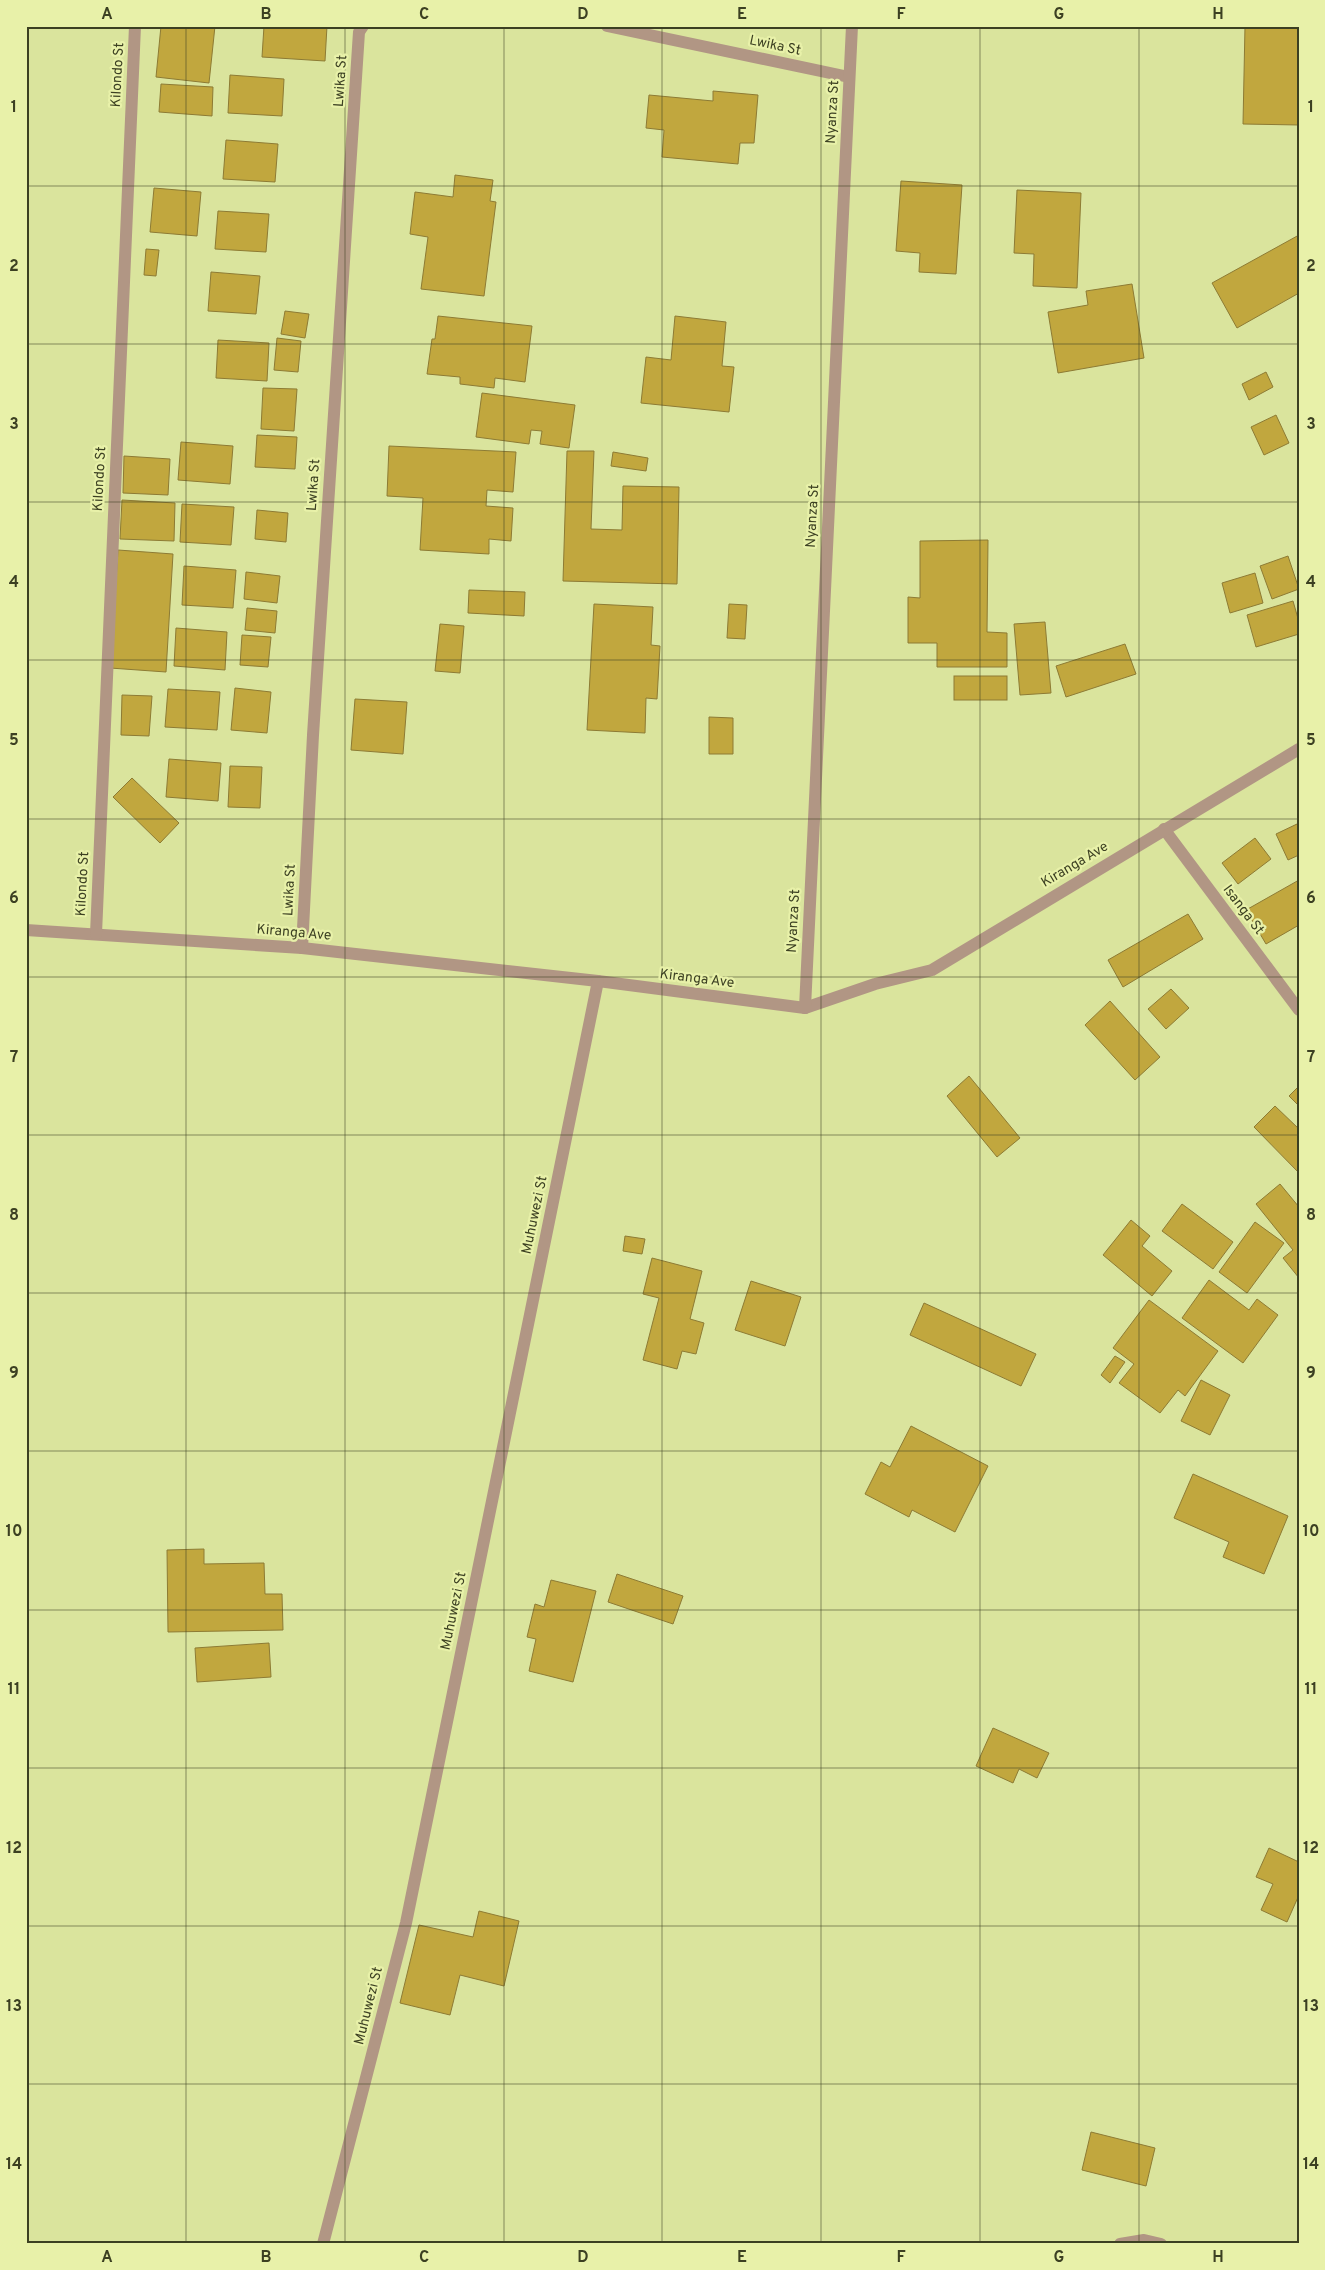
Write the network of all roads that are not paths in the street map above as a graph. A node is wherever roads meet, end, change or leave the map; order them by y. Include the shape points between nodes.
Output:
1 (135, 26) edge
2 (363, 26) edge
3 (607, 26) edge
4 (852, 26) edge
5 (849, 77) junction
6 (1299, 749) edge
7 (1164, 829) junction
8 (26, 930) edge
9 (96, 934) junction
10 (302, 948) junction
11 (598, 981) junction
12 (805, 1008) junction
13 (1299, 1010) edge
14 (323, 2244) edge
15 (1120, 2244) edge
16 (1162, 2244) edge

1 - 9 street, Kilondo St
2 - 10 street, Lwika St via 359,32 356,72
3 - 5 street, Lwika St
4 - 5 street, Nyanza St
5 - 12 street, Nyanza St
6 - 7 street, Kiranga Ave
7 - 12 street, Kiranga Ave via 932,970 875,984
7 - 13 street, Isanga St
8 - 9 street, Kiranga Ave
9 - 10 street, Kiranga Ave
10 - 11 street, Kiranga Ave
11 - 12 street, Kiranga Ave
11 - 14 street, Muhuwezi St via 406,1923
15 - 16 street via 1144,2240

